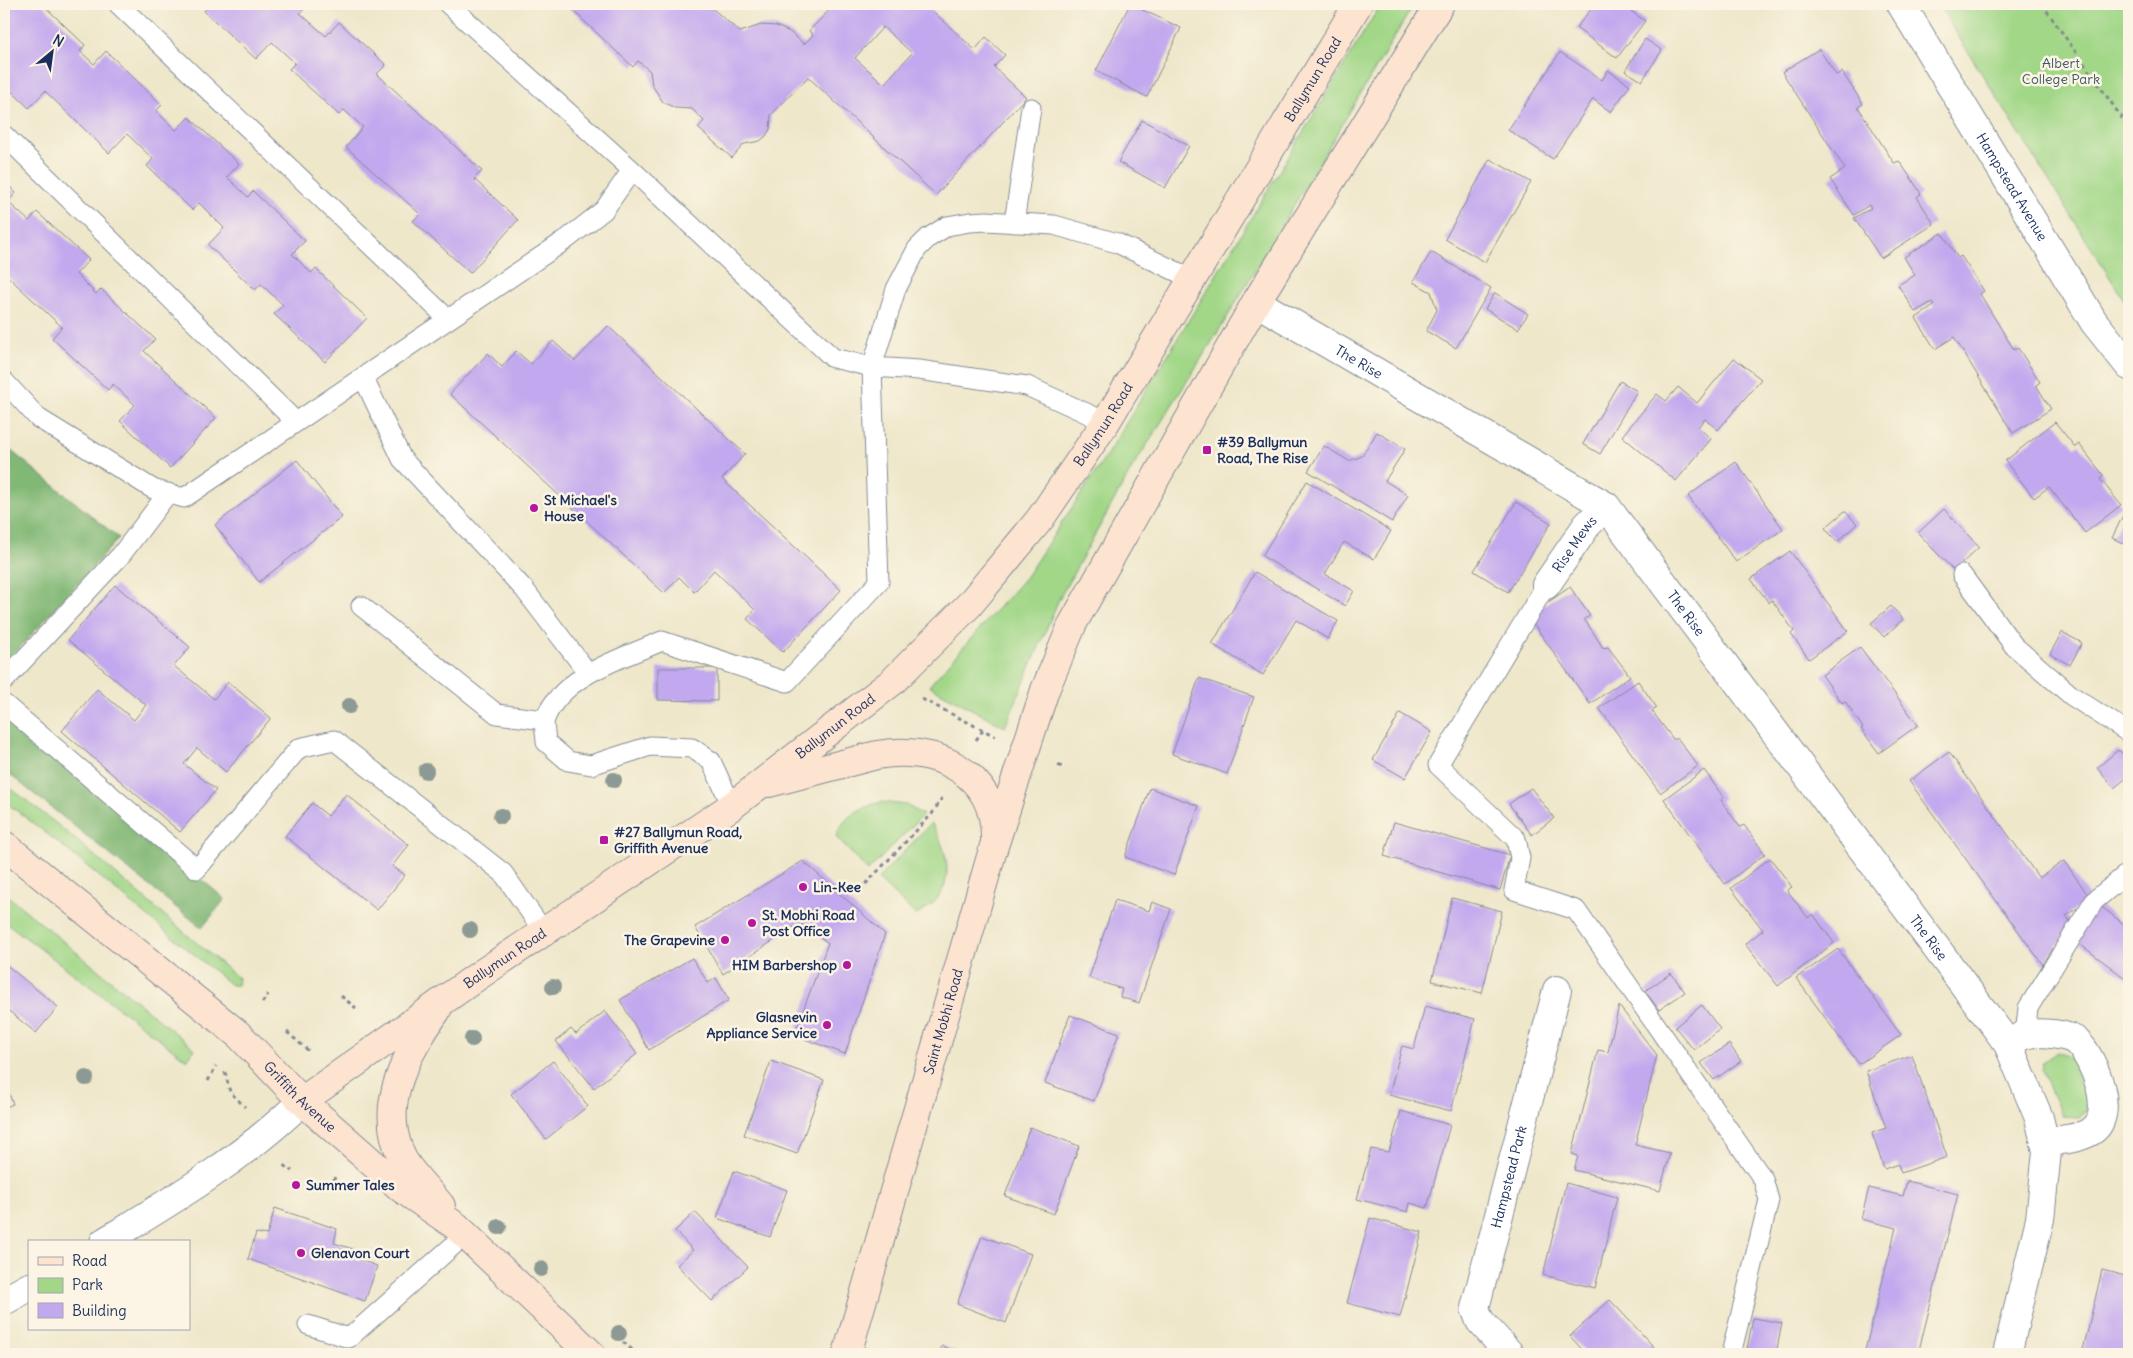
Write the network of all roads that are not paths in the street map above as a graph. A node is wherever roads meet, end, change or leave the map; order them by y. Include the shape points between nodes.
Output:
1 (118, 4) edge
2 (448, 4) edge
3 (1358, 4) edge
4 (1440, 4) edge
5 (1901, 4) edge
6 (1031, 108) dead end
7 (4, 135) edge
8 (632, 170) junction
9 (1014, 222) junction
10 (1192, 280) junction
11 (1256, 302) junction
12 (448, 319) junction
13 (2129, 366) edge
14 (872, 367) junction
15 (363, 376) junction
16 (4, 382) edge
17 (296, 422) junction
18 (1106, 422) junction
19 (168, 493) junction
20 (1606, 506) junction
21 (1962, 575) dead end
22 (1546, 586) joint
23 (361, 606) dead end
24 (588, 673) junction
25 (4, 681) edge
26 (4, 704) edge
27 (544, 720) junction
28 (2129, 733) edge
29 (757, 786) junction
30 (732, 806) junction
31 (4, 846) edge
32 (994, 846) junction
33 (2129, 872) edge
34 (544, 932) junction
35 (1557, 990) dead end
36 (445, 999) junction
37 (2017, 1039) junction
38 (302, 1101) junction
39 (2045, 1142) junction
40 (460, 1231) junction
41 (107, 1240) edge
42 (28, 1288) edge
43 (4, 1301) edge
44 (308, 1325) dead end
45 (591, 1354) edge
46 (847, 1354) edge
47 (1510, 1354) edge
48 (1731, 1354) edge
49 (2007, 1354) edge

1 - 12 lane
2 - 8 lane
3 - 10 main road, Ballymun Road
4 - 11 main road
5 - 13 street, Hampstead Avenue via 2094,322
6 - 9 lane
7 - 17 lane
8 - 12 lane via 604,210 567,239
8 - 14 lane via 833,358
9 - 10 lane via 1054,224 1117,243
9 - 14 lane via 986,220 947,226 917,249 896,289
10 - 18 main road, Ballymun Road
11 - 20 street, The Rise
11 - 32 main road, Saint Mobhi Road via 1072,623 1045,690
12 - 15 lane
14 - 18 lane via 919,370 1027,386
14 - 24 lane via 879,582 787,682 662,641
15 - 17 lane
15 - 24 lane via 402,459 524,589
16 - 19 lane via 38,418 153,489
17 - 19 lane via 184,498
18 - 29 main road, Ballymun Road via 1040,519 969,605 892,682
19 - 25 lane via 121,556
20 - 22 street, Rise Mews via 1587,525
20 - 37 street, The Rise
21 - 28 lane via 2014,646 2072,696
22 - 48 lane via 1438,765 1516,839 1520,858 1514,890 1576,910 1763,1179 1770,1200
23 - 27 lane via 498,714
24 - 27 lane via 560,695
26 - 34 lane via 197,869 300,748 334,740 503,873
27 - 30 lane via 546,742 568,761 591,765 650,746 692,748 710,761
29 - 30 main road, Ballymun Road
29 - 32 main road via 894,751 936,756 959,768 983,791 992,811
30 - 34 main road, Ballymun Road
31 - 38 main road, Griffith Avenue via 239,1035
32 - 46 main road, Saint Mobhi Road
33 - 37 lane via 2094,901 2028,1008
34 - 36 main road, Ballymun Road
35 - 47 street, Hampstead Park via 1476,1308 1480,1321
36 - 38 main road, Ballymun Road
36 - 40 main road via 410,1050 401,1070 392,1122 401,1156
37 - 39 street, The Rise
37 - 39 street via 2063,1035 2077,1042 2101,1084 2103,1106 2099,1123 2091,1132
38 - 40 main road, Griffith Avenue via 402,1189
38 - 41 street, Ballymun Road via 278,1125 199,1184
39 - 49 street, The Rise via 2047,1150 2040,1219
40 - 44 lane via 349,1338
40 - 45 main road, Griffith Avenue
42 - 43 street

